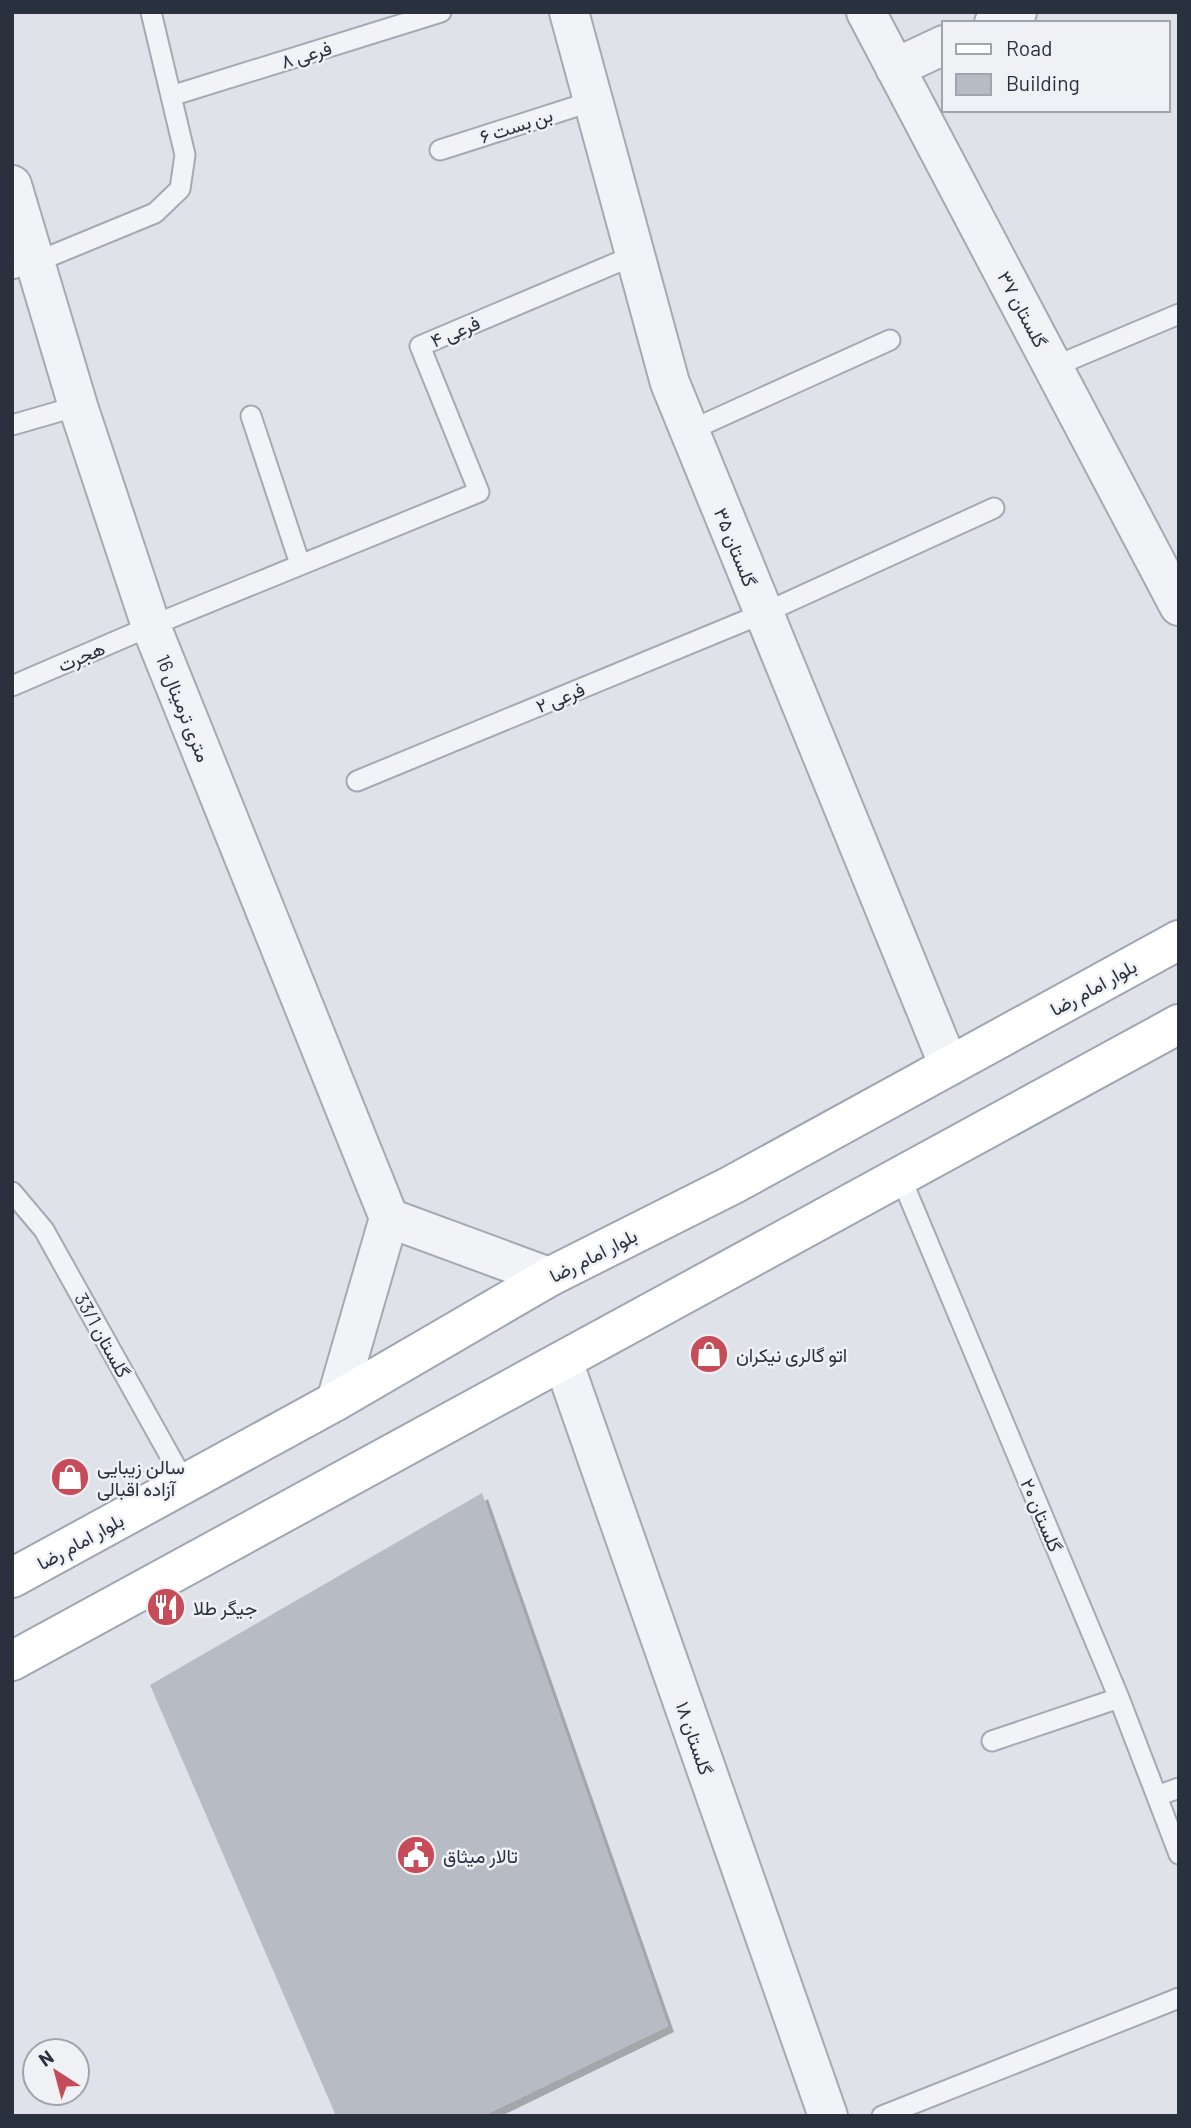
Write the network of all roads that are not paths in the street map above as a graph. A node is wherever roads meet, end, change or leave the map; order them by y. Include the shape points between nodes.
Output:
1 (151, 12) edge
2 (441, 12) edge
3 (569, 12) edge
4 (866, 12) edge
5 (1017, 12) edge
6 (998, 21) edge
7 (942, 47) edge
8 (895, 68) junction
9 (171, 96) junction
10 (593, 101) junction
11 (440, 150) dead end
12 (12, 186) edge
13 (635, 255) junction
14 (24, 266) edge
15 (1179, 314) edge
16 (890, 340) dead end
17 (1054, 368) junction
18 (78, 406) junction
19 (251, 416) dead end
20 (12, 425) edge
21 (689, 431) junction
22 (479, 492) joint
23 (994, 508) dead end
24 (300, 564) junction
25 (1179, 606) edge
26 (764, 613) junction
27 (150, 626) junction
28 (12, 686) edge
29 (357, 781) dead end
30 (1179, 940) edge
31 (1179, 1024) edge
32 (949, 1066) junction
33 (901, 1178) junction
34 (12, 1192) edge
35 (389, 1218) junction
36 (549, 1277) junction
37 (562, 1360) junction
38 (336, 1401) junction
39 (185, 1483) junction
40 (12, 1578) edge
41 (12, 1661) edge
42 (1119, 1698) junction
43 (992, 1741) dead end
44 (1179, 1788) edge
45 (1157, 1796) junction
46 (1179, 1854) edge
47 (1179, 1998) edge
48 (828, 2116) edge
49 (882, 2116) edge

1 - 9 lane
2 - 9 lane, فرعی ۸
3 - 10 street, گلستان ۳۵
4 - 8 street, گلستان ۳۷
5 - 6 street
7 - 8 street
8 - 17 street, گلستان ۳۷
9 - 14 lane via 185,155 180,189 155,213
10 - 11 lane, بن بست ۶
10 - 13 street, گلستان ۳۵
12 - 14 street, 16 متری ترمینال
13 - 21 street, گلستان ۳۵ via 670,383
13 - 22 lane, فرعی ۴ via 419,346
14 - 18 street, 16 متری ترمینال
15 - 17 lane
16 - 21 lane
17 - 25 street, گلستان ۳۷
18 - 20 lane
18 - 27 street, 16 متری ترمینال
19 - 24 lane
21 - 26 street, گلستان ۳۵
22 - 24 lane, هجرت
23 - 26 lane, فرعی ۲
24 - 27 lane, هجرت
26 - 29 lane, فرعی ۲
26 - 32 street, گلستان ۳۵
27 - 28 lane, هجرت
27 - 35 street, 16 متری ترمینال
30 - 32 main road, بلوار امام رضا
31 - 33 main road
32 - 36 main road, بلوار امام رضا via 732,1185
33 - 37 main road
33 - 42 lane, گلستان ۲۰
34 - 39 lane, گلستان 33/1 via 44,1230
35 - 36 street
35 - 38 street
36 - 38 main road, بلوار امام رضا
37 - 41 main road
37 - 48 street, گلستان ۱۸
38 - 39 main road, بلوار امام رضا
39 - 40 main road, بلوار امام رضا
42 - 43 lane
42 - 45 lane, گلستان ۲۰
44 - 45 lane
45 - 46 lane, گلستان ۲۰
47 - 49 lane

